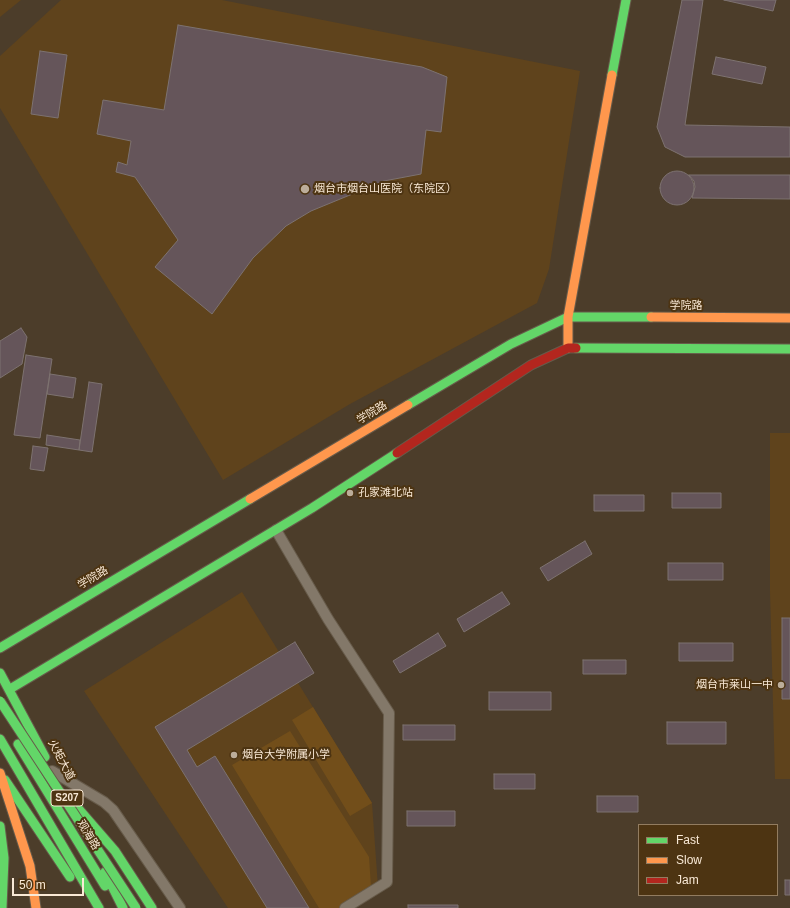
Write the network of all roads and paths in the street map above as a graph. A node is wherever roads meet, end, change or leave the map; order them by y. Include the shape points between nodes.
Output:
1 (626, 0) edge
2 (568, 317) junction
3 (790, 318) edge
4 (568, 348) junction
5 (790, 349) edge
6 (276, 530) junction
7 (0, 648) edge
8 (0, 673) edge
9 (10, 689) junction
10 (0, 695) edge
11 (0, 701) edge
12 (0, 714) edge
13 (0, 739) edge
14 (52, 771) junction
15 (0, 772) edge
16 (66, 796) junction
17 (0, 826) edge
18 (2, 908) edge
19 (36, 908) edge
20 (90, 908) edge
21 (100, 908) edge
22 (118, 908) edge
23 (123, 908) edge
24 (136, 908) edge
25 (152, 908) edge
26 (180, 908) edge
27 (345, 908) edge

1 - 2 main road
2 - 3 main road, 学院路
2 - 4 main road
2 - 7 main road, 学院路 via 511,344
4 - 5 main road
4 - 6 main road via 531,365
6 - 9 main road
6 - 27 street via 328,619 389,714 387,882
8 - 9 main road, S207
9 - 10 main road
9 - 14 main road, 火矩大道 / S207
11 - 24 main road, bridge
12 - 22 main road, 观海路
13 - 21 main road
14 - 16 main road, 火矩大道 / S207
14 - 26 street via 113,810
15 - 19 main road via 30,866
15 - 20 main road
16 - 23 main road, 火矩大道 / S207
16 - 25 main road via 115,851
17 - 18 main road via 4,858

